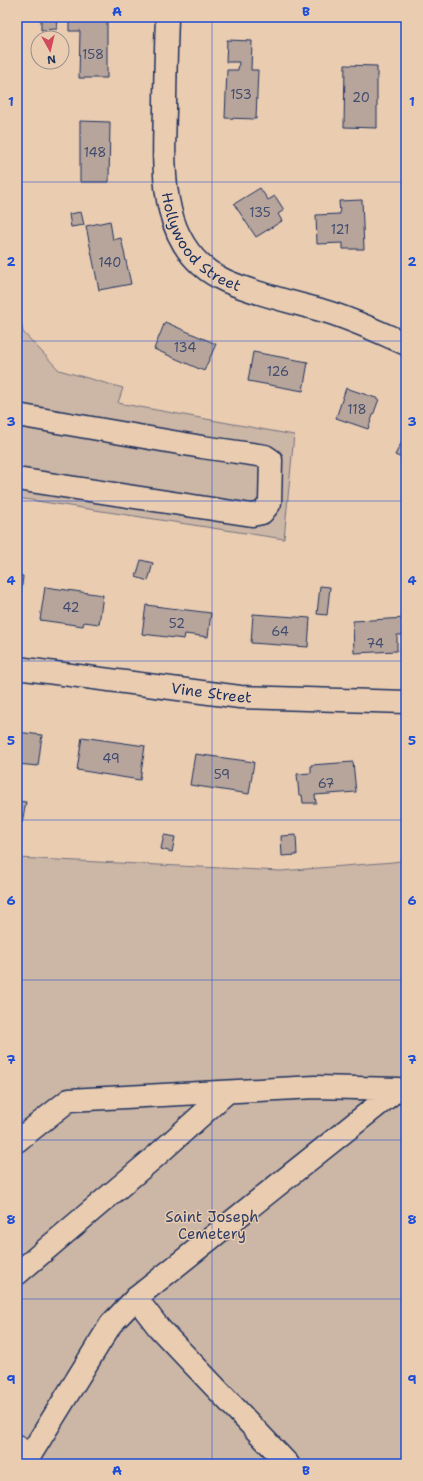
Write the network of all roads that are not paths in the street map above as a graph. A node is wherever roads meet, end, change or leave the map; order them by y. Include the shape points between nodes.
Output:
1 (167, 17) edge
2 (406, 344) edge
3 (17, 415) edge
4 (17, 479) edge
5 (17, 668) edge
6 (406, 702) edge
7 (402, 1089) edge
8 (226, 1093) junction
9 (17, 1141) edge
10 (17, 1274) edge
11 (136, 1298) junction
12 (27, 1456) edge
13 (288, 1464) edge

1 - 2 street, Hollywood Street via 164,178 173,218 186,249 203,266 225,280 326,312
3 - 4 street via 265,456 271,460 270,504 262,514 252,515
5 - 6 street, Vine Street via 240,697
7 - 8 street via 315,1087
7 - 11 street
8 - 9 street via 69,1100
8 - 10 street
11 - 12 street via 112,1324
11 - 13 street via 159,1328

